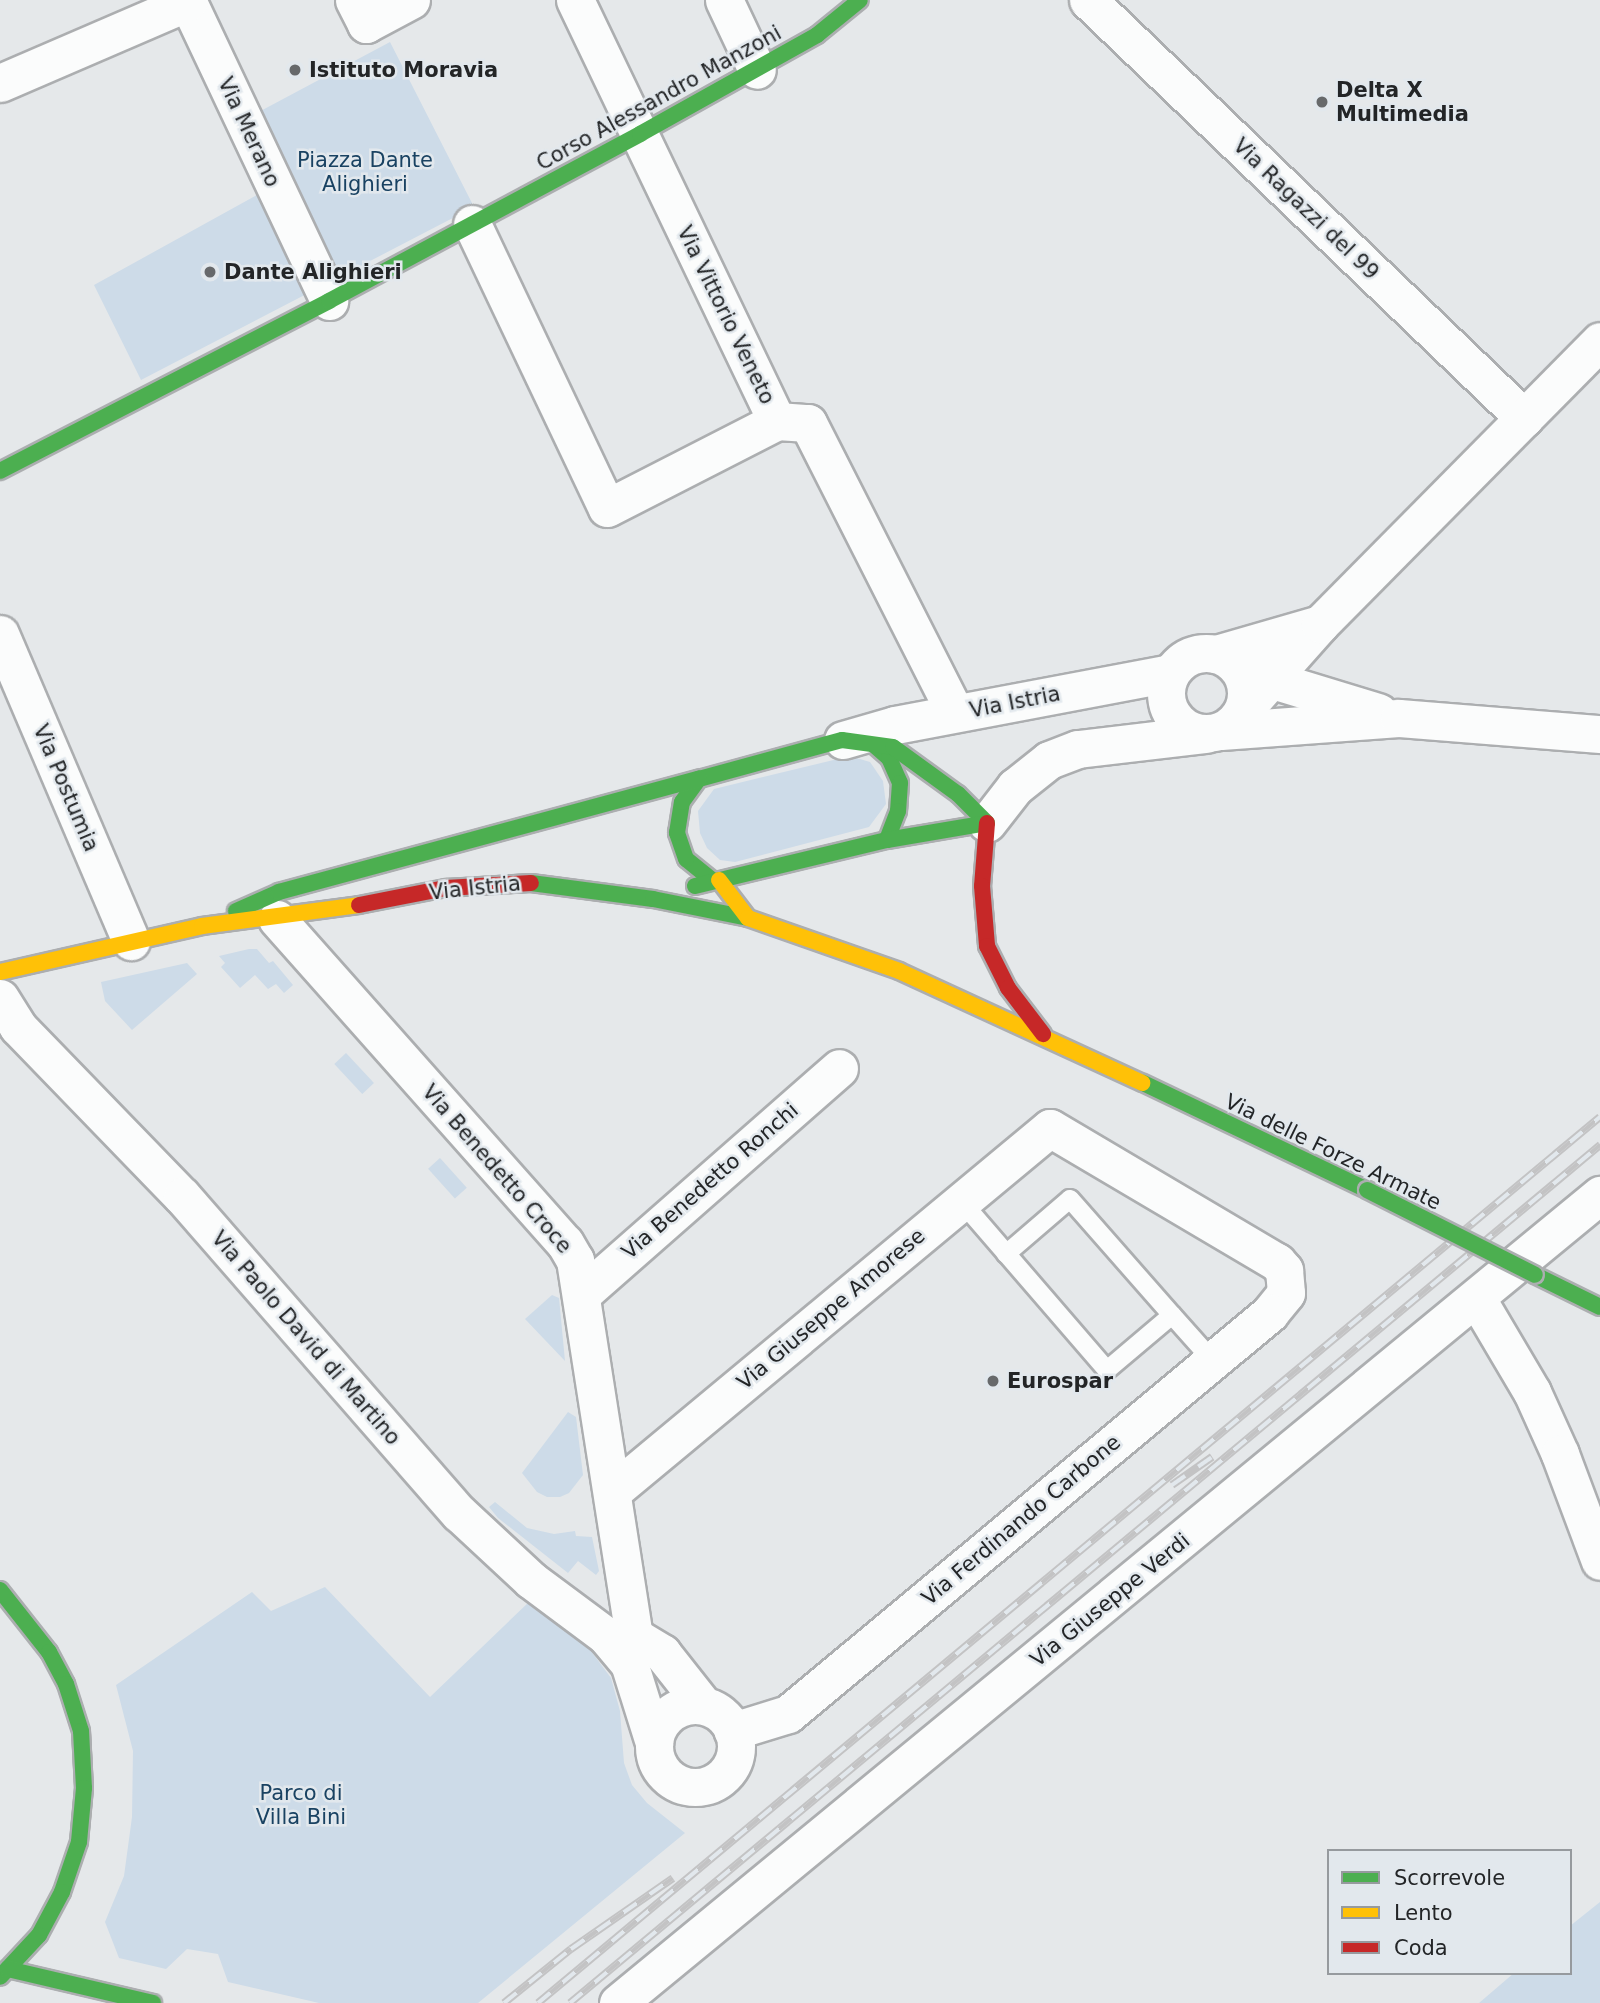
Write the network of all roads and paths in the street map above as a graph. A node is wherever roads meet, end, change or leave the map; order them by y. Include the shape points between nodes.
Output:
1 (411, 0) edge
2 (575, 0) edge
3 (724, 0) edge
4 (860, 0) edge
5 (1088, 0) edge
6 (188, 1) edge
7 (360, 12) edge
8 (757, 70) junction
9 (0, 83) edge
10 (639, 134) junction
11 (472, 224) junction
12 (328, 302) junction
13 (1600, 341) edge
14 (1524, 418) junction
15 (777, 421) junction
16 (0, 471) edge
17 (1320, 624) junction
18 (0, 634) edge
19 (1243, 668) junction
20 (1171, 673) junction
21 (955, 713) junction
22 (1399, 718) junction
23 (1223, 726) junction
24 (1600, 734) edge
25 (858, 742) junction
26 (699, 779) junction
27 (987, 822) junction
28 (887, 840) junction
29 (715, 880) junction
30 (653, 899) junction
31 (748, 918) junction
32 (277, 919) junction
33 (202, 926) junction
34 (131, 941) junction
35 (0, 972) edge
36 (0, 998) edge
37 (1046, 1038) junction
38 (839, 1068) dead end
39 (1600, 1195) edge
40 (961, 1201) junction
41 (1006, 1254) junction
42 (1287, 1282) joint
43 (582, 1294) junction
44 (1477, 1299) junction
45 (1600, 1307) edge
46 (1172, 1315) junction
47 (1213, 1361) junction
48 (613, 1491) junction
49 (1600, 1561) edge
50 (0, 1590) edge
51 (632, 1649) junction
52 (703, 1705) junction
53 (733, 1731) junction
54 (654, 1742) junction
55 (3, 1971) edge
56 (153, 2003) edge
57 (618, 2003) edge

1 - 7 street
2 - 10 street, Via Vittorio Veneto
3 - 8 street
4 - 8 main road, Corso Alessandro Manzoni via 817,35
5 - 14 street, Via Ragazzi del 99
6 - 9 street
6 - 12 street, Via Merano
8 - 10 main road, Corso Alessandro Manzoni
10 - 11 main road, Corso Alessandro Manzoni
10 - 15 street, Via Vittorio Veneto
11 - 12 main road
11 - 15 street via 607,508
12 - 16 main road
13 - 14 street
14 - 17 street
15 - 21 street, Via Vittorio Veneto via 808,423
17 - 19 street
17 - 19 street
18 - 34 street, Via Postumia
19 - 20 street via 1190,656
19 - 22 street
19 - 23 street
20 - 21 street, Via Istria
20 - 23 street via 1166,686 1171,714 1180,724
21 - 25 street, Via Istria
22 - 23 street
22 - 24 street
23 - 27 street via 1077,749 1049,760 1015,787
25 - 26 main road, Via Istria
25 - 27 main road via 893,747 924,767
25 - 28 main road via 889,758 900,783 898,811
26 - 29 main road via 682,802 677,833 686,859
26 - 33 main road, Via Istria via 279,892
27 - 28 main road
27 - 37 main road, Via delle Forze Armate via 982,886 987,946 1008,988
28 - 29 main road
29 - 30 main road
29 - 31 main road
30 - 31 main road, Via Istria
30 - 32 main road, Via Istria via 526,882 446,888
31 - 37 main road, Via delle Forze Armate via 899,971
32 - 33 main road, Via Istria
32 - 43 street, Via Benedetto Croce via 565,1243 575,1260
33 - 34 main road, Via Istria
34 - 35 main road, Via Istria
36 - 51 street, Via Paolo David di Martino via 18,1027 182,1196 459,1513 531,1580 606,1636
37 - 45 main road, Via delle Forze Armate, bridge
38 - 43 street, Via Benedetto Ronchi
39 - 44 street, Via Giuseppe Verdi
40 - 41 lane
40 - 42 street, Via Giuseppe Amorese via 1050,1128 1277,1262
40 - 48 street, Via Giuseppe Amorese
41 - 46 lane via 1070,1199
41 - 46 lane via 1107,1370
42 - 47 street, Via Ferdinando Carbone via 1286,1293 1270,1313
43 - 48 street, Via Benedetto Croce
44 - 49 street via 1532,1392
44 - 57 street, Via Giuseppe Verdi
46 - 47 lane
47 - 53 street, Via Ferdinando Carbone via 788,1714
48 - 51 street, Via Benedetto Croce
50 - 55 main road via 49,1652 66,1684 80,1731 84,1788 79,1842 62,1892 39,1935
51 - 52 street via 662,1653
51 - 54 street, Via Benedetto Croce
52 - 53 street via 716,1710
52 - 54 street via 676,1709 665,1717
53 - 54 street via 734,1759 718,1780 706,1786 680,1784 669,1778 660,1768
55 - 56 main road

